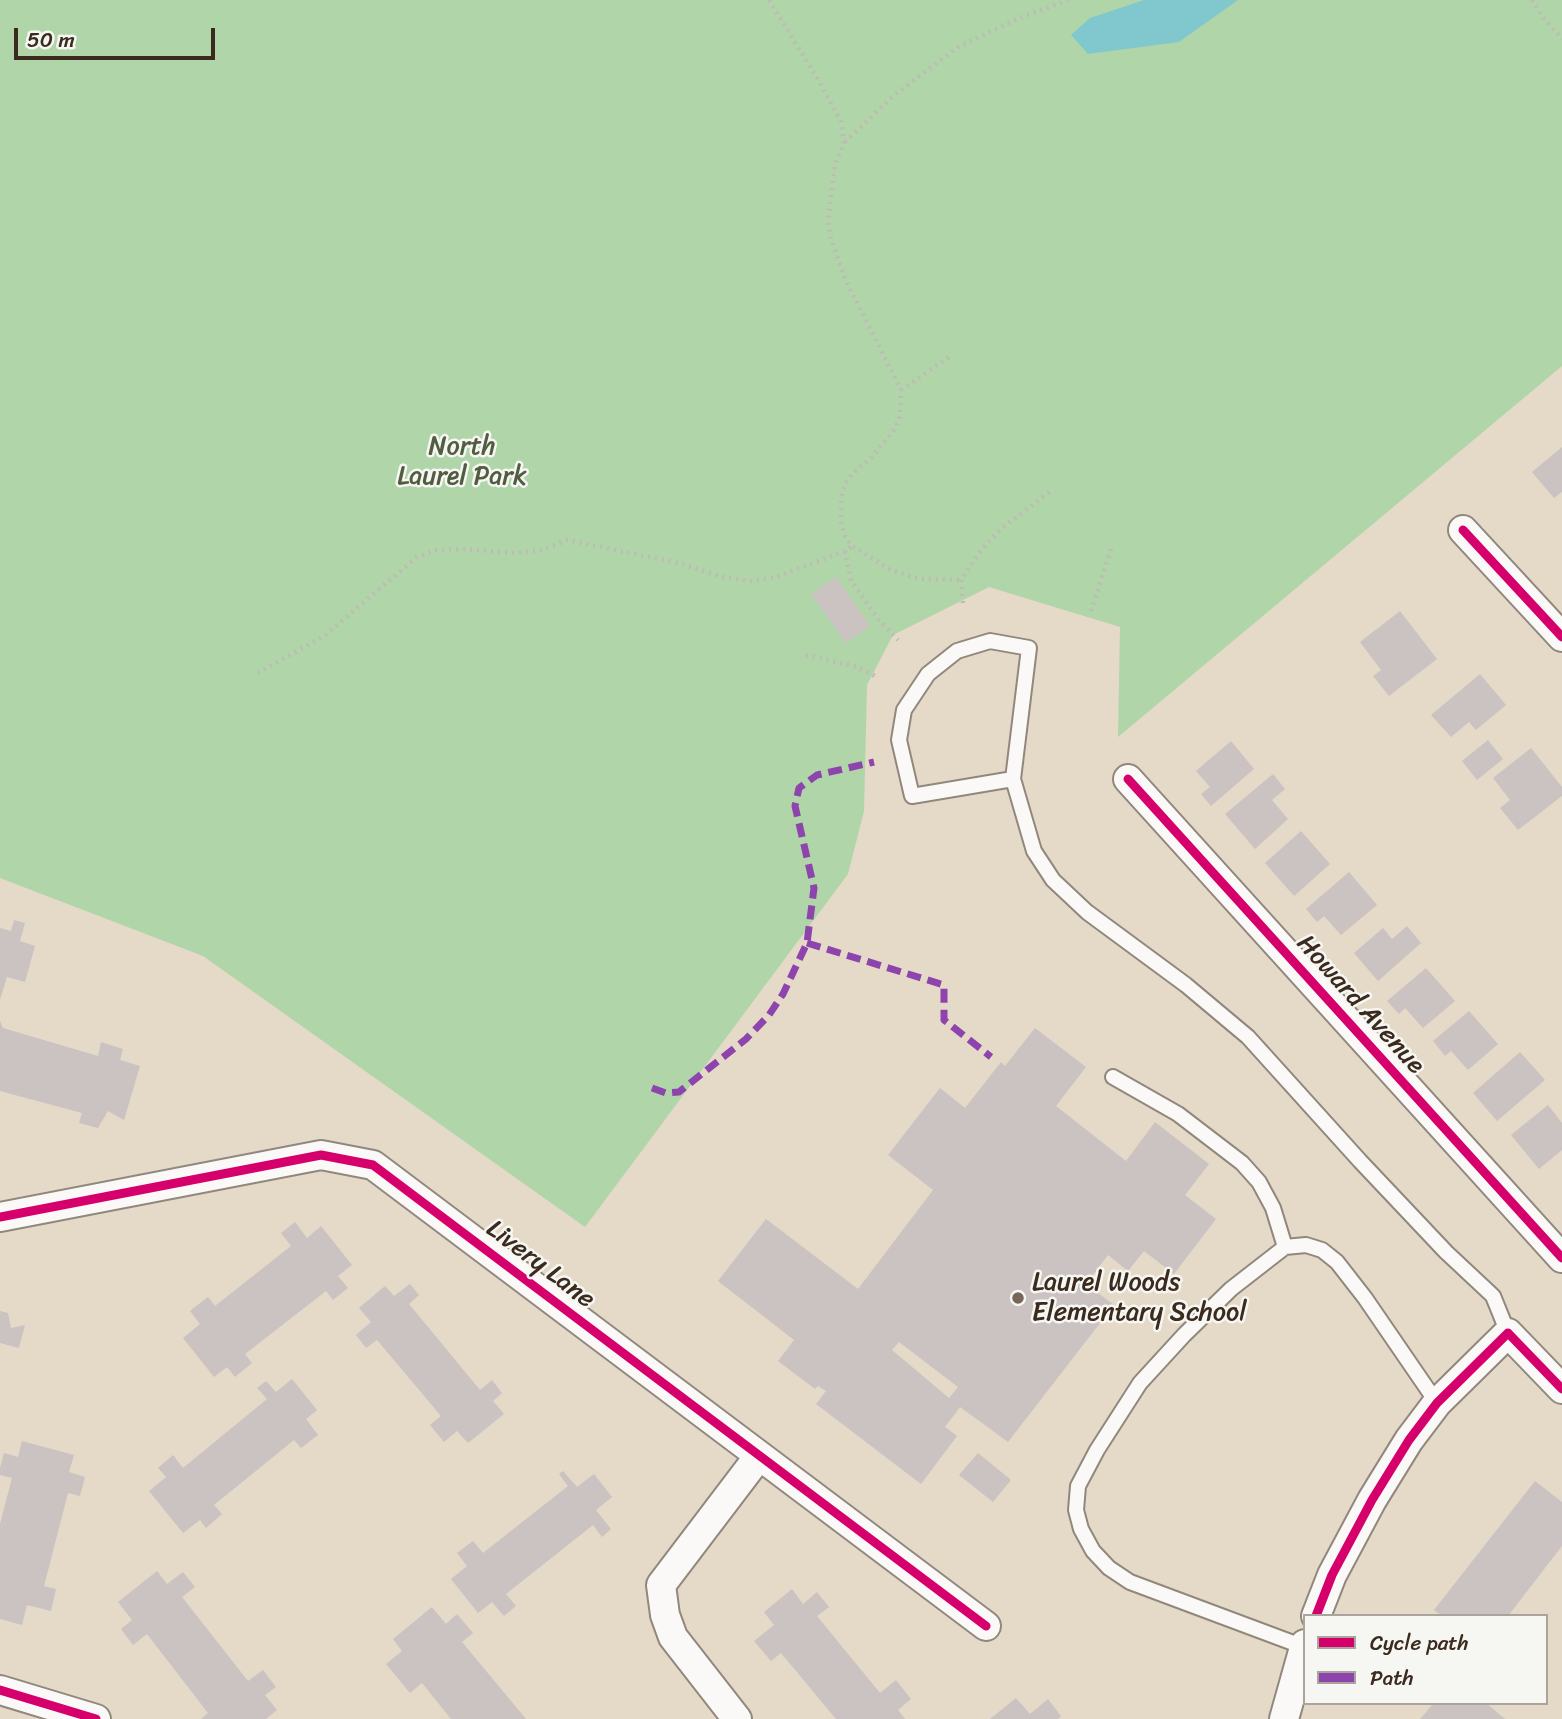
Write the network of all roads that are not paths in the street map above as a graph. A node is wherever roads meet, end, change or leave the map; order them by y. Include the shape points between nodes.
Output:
1 (1463, 530) dead end
2 (1562, 637) edge
3 (1013, 779) junction
4 (1128, 779) dead end
5 (1113, 1077) dead end
6 (0, 1217) edge
7 (1285, 1247) junction
8 (1562, 1259) edge
9 (1508, 1333) junction
10 (1562, 1389) edge
11 (1437, 1403) junction
12 (759, 1456) junction
13 (1317, 1614) edge
14 (986, 1626) dead end
15 (1303, 1646) edge
16 (1303, 1650) edge
17 (0, 1690) edge
18 (96, 1719) edge
19 (737, 1719) edge
20 (1284, 1719) edge

1 - 2 street
3 - 3 lane via 1029,648 990,641 957,651 928,674 904,710 899,740 912,796
3 - 9 lane via 1034,851 1053,880 1087,912 1248,1037 1446,1252 1493,1296
4 - 8 street, Howard Avenue
5 - 7 lane via 1178,1114 1242,1163 1273,1208
6 - 12 street, Livery Lane via 321,1155 373,1165
7 - 11 lane via 1306,1245 1337,1262
7 - 15 lane via 1231,1289 1140,1383 1078,1486 1076,1510 1093,1551 1108,1568 1130,1581
9 - 10 street
9 - 11 street
11 - 13 street via 1372,1500
12 - 14 street, Livery Lane
12 - 19 street via 661,1585 673,1637
16 - 20 street
17 - 18 street

